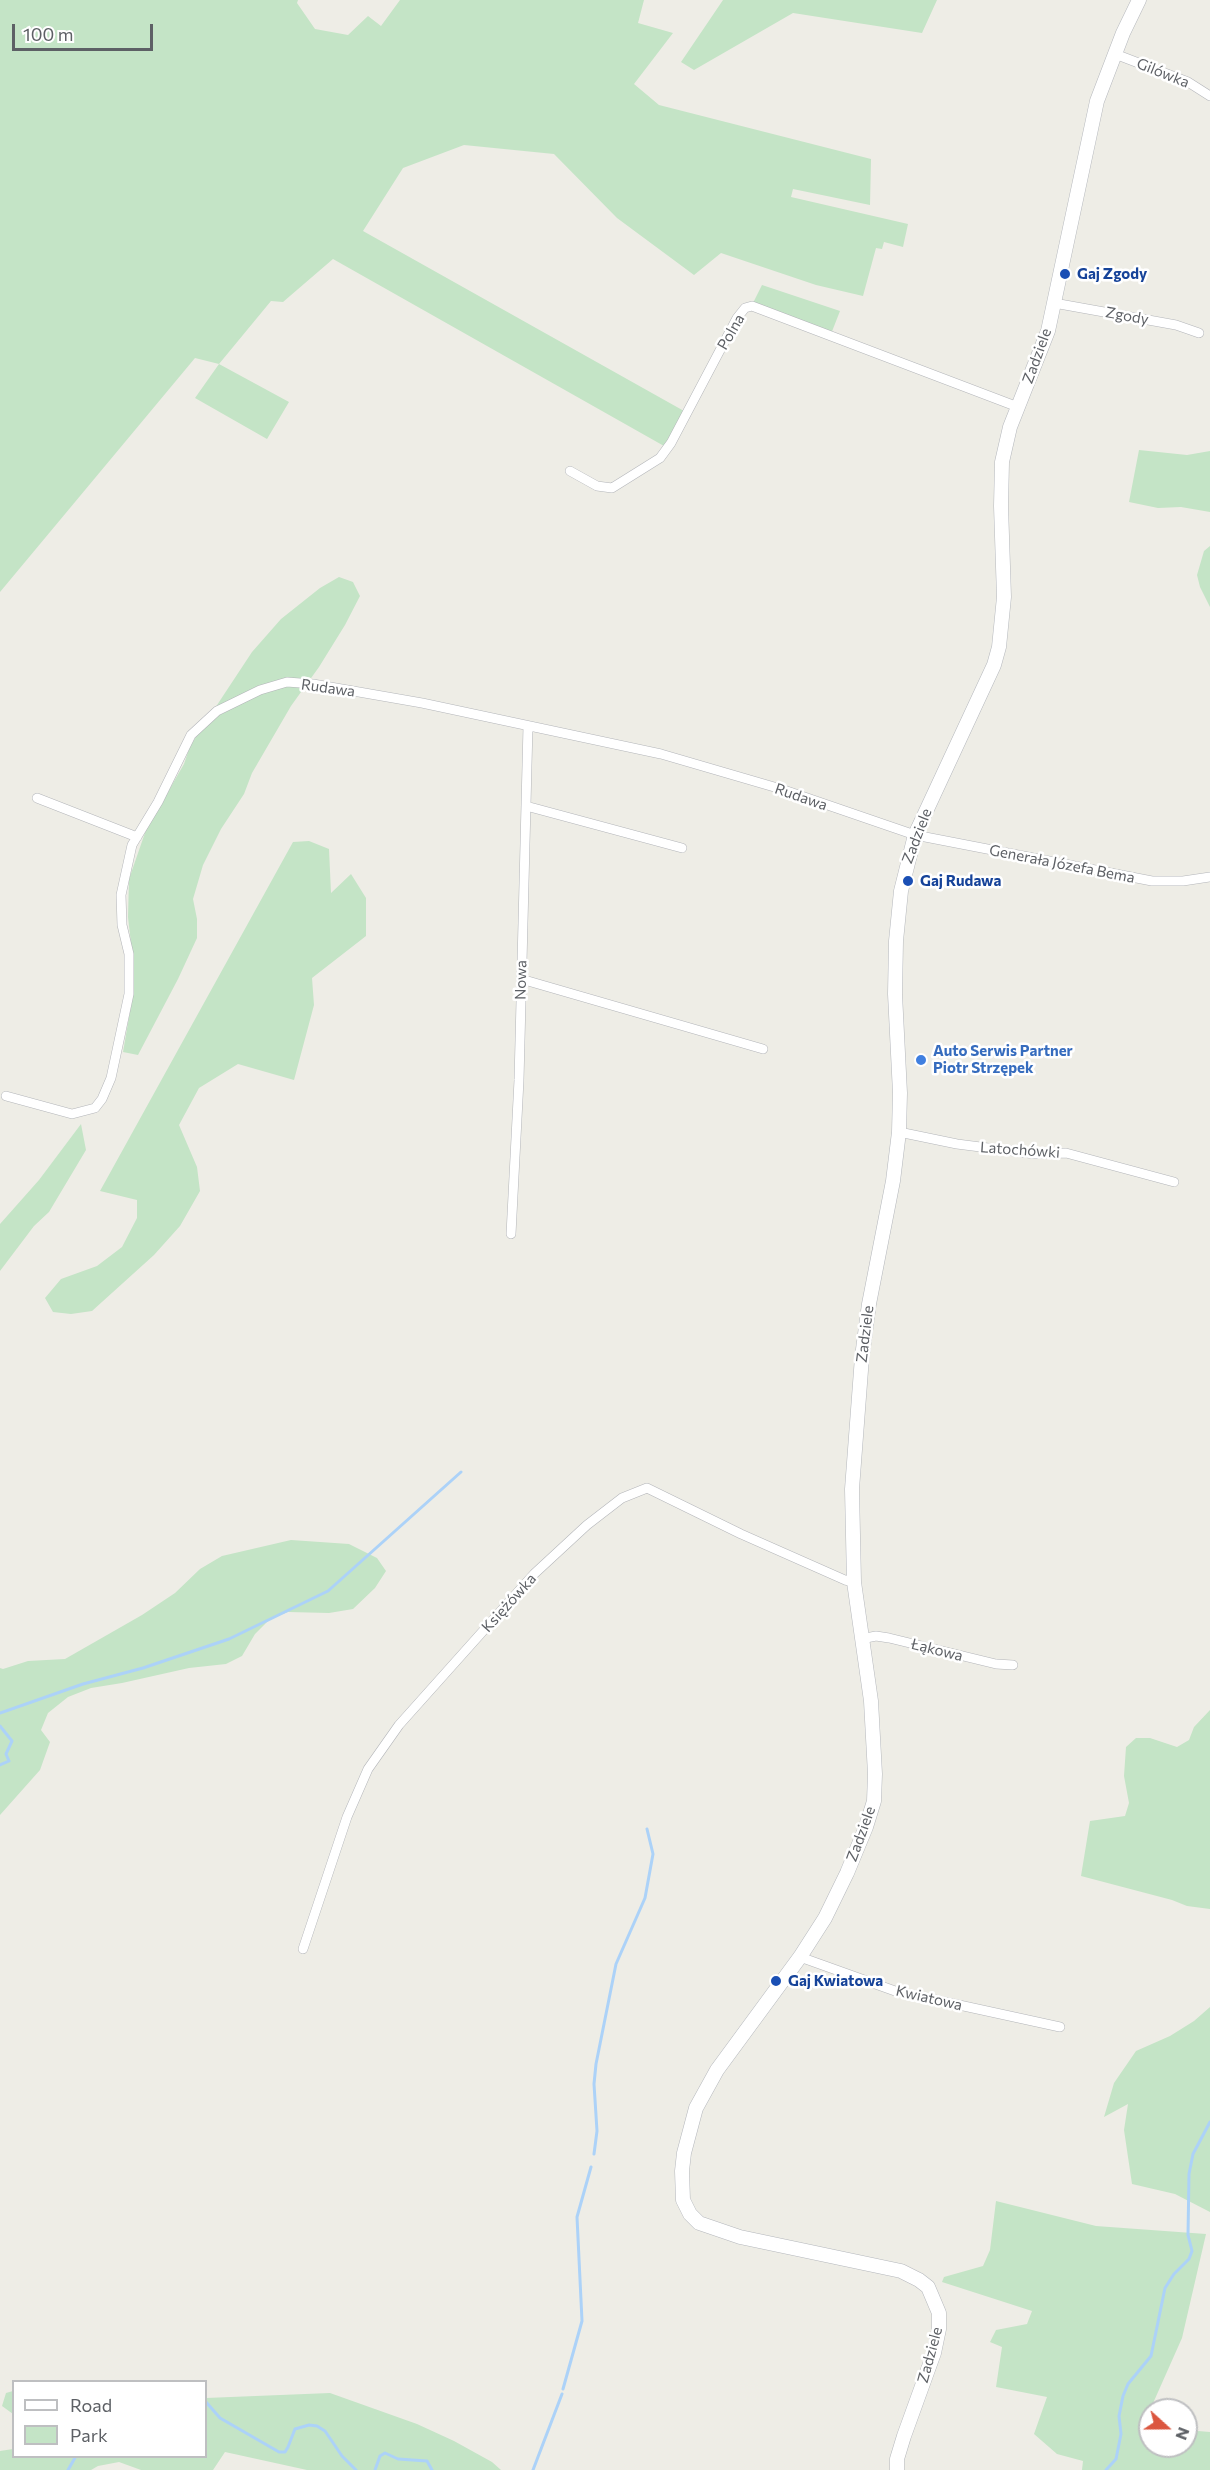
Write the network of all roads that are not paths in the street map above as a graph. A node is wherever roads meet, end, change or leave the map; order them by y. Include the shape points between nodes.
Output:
1 (1139, 0) edge
2 (1115, 54) junction
3 (1210, 96) edge
4 (1054, 303) junction
5 (1199, 333) dead end
6 (1018, 407) junction
7 (570, 471) dead end
8 (528, 726) junction
9 (37, 798) dead end
10 (526, 806) junction
11 (915, 835) junction
12 (136, 837) junction
13 (682, 848) dead end
14 (1210, 878) edge
15 (521, 979) junction
16 (763, 1049) dead end
17 (6, 1096) dead end
18 (899, 1132) junction
19 (1174, 1182) dead end
20 (511, 1234) dead end
21 (854, 1582) junction
22 (861, 1639) junction
23 (1013, 1665) dead end
24 (303, 1948) dead end
25 (800, 1957) junction
26 (1060, 2027) dead end
27 (897, 2470) edge

1 - 2 street, Zadziele
2 - 3 street, Gilówka via 1188,82
2 - 4 street, Zadziele via 1097,101
4 - 5 street, Zgody via 1176,325
4 - 6 street, Zadziele via 1041,351
6 - 7 street, Polna via 752,306 737,318 660,458 612,488 597,486
6 - 11 street, Zadziele via 1002,462 1004,597 999,647 988,682
8 - 10 street, Nowa
8 - 11 street, Rudawa via 723,771
8 - 12 street, Rudawa via 422,703 286,682 217,711 191,735
9 - 12 street
10 - 13 street
10 - 15 street, Nowa
11 - 14 street, Generała Józefa Bema via 1152,880
11 - 18 street, Zadziele via 904,870 897,929
12 - 17 street, Rudawa via 121,895 122,925 129,954 129,994 106,1092 95,1108 72,1114
15 - 16 street
15 - 20 street, Nowa
18 - 19 street, Latochówki via 1024,1153 1066,1153
18 - 21 street, Zadziele via 862,1357 852,1489
21 - 22 street, Zadziele
21 - 24 street, Księżówka via 741,1534 647,1488 622,1498 534,1574 380,1751 347,1817
22 - 23 street, Łąkowa via 889,1638
22 - 25 street, Zadziele via 871,1701 874,1801 835,1899
25 - 26 street, Kwiatowa via 895,1991
25 - 27 street, Zadziele via 717,2070 696,2108 684,2153 683,2200 690,2214 710,2228 901,2271 928,2287 939,2313 939,2329 897,2459

